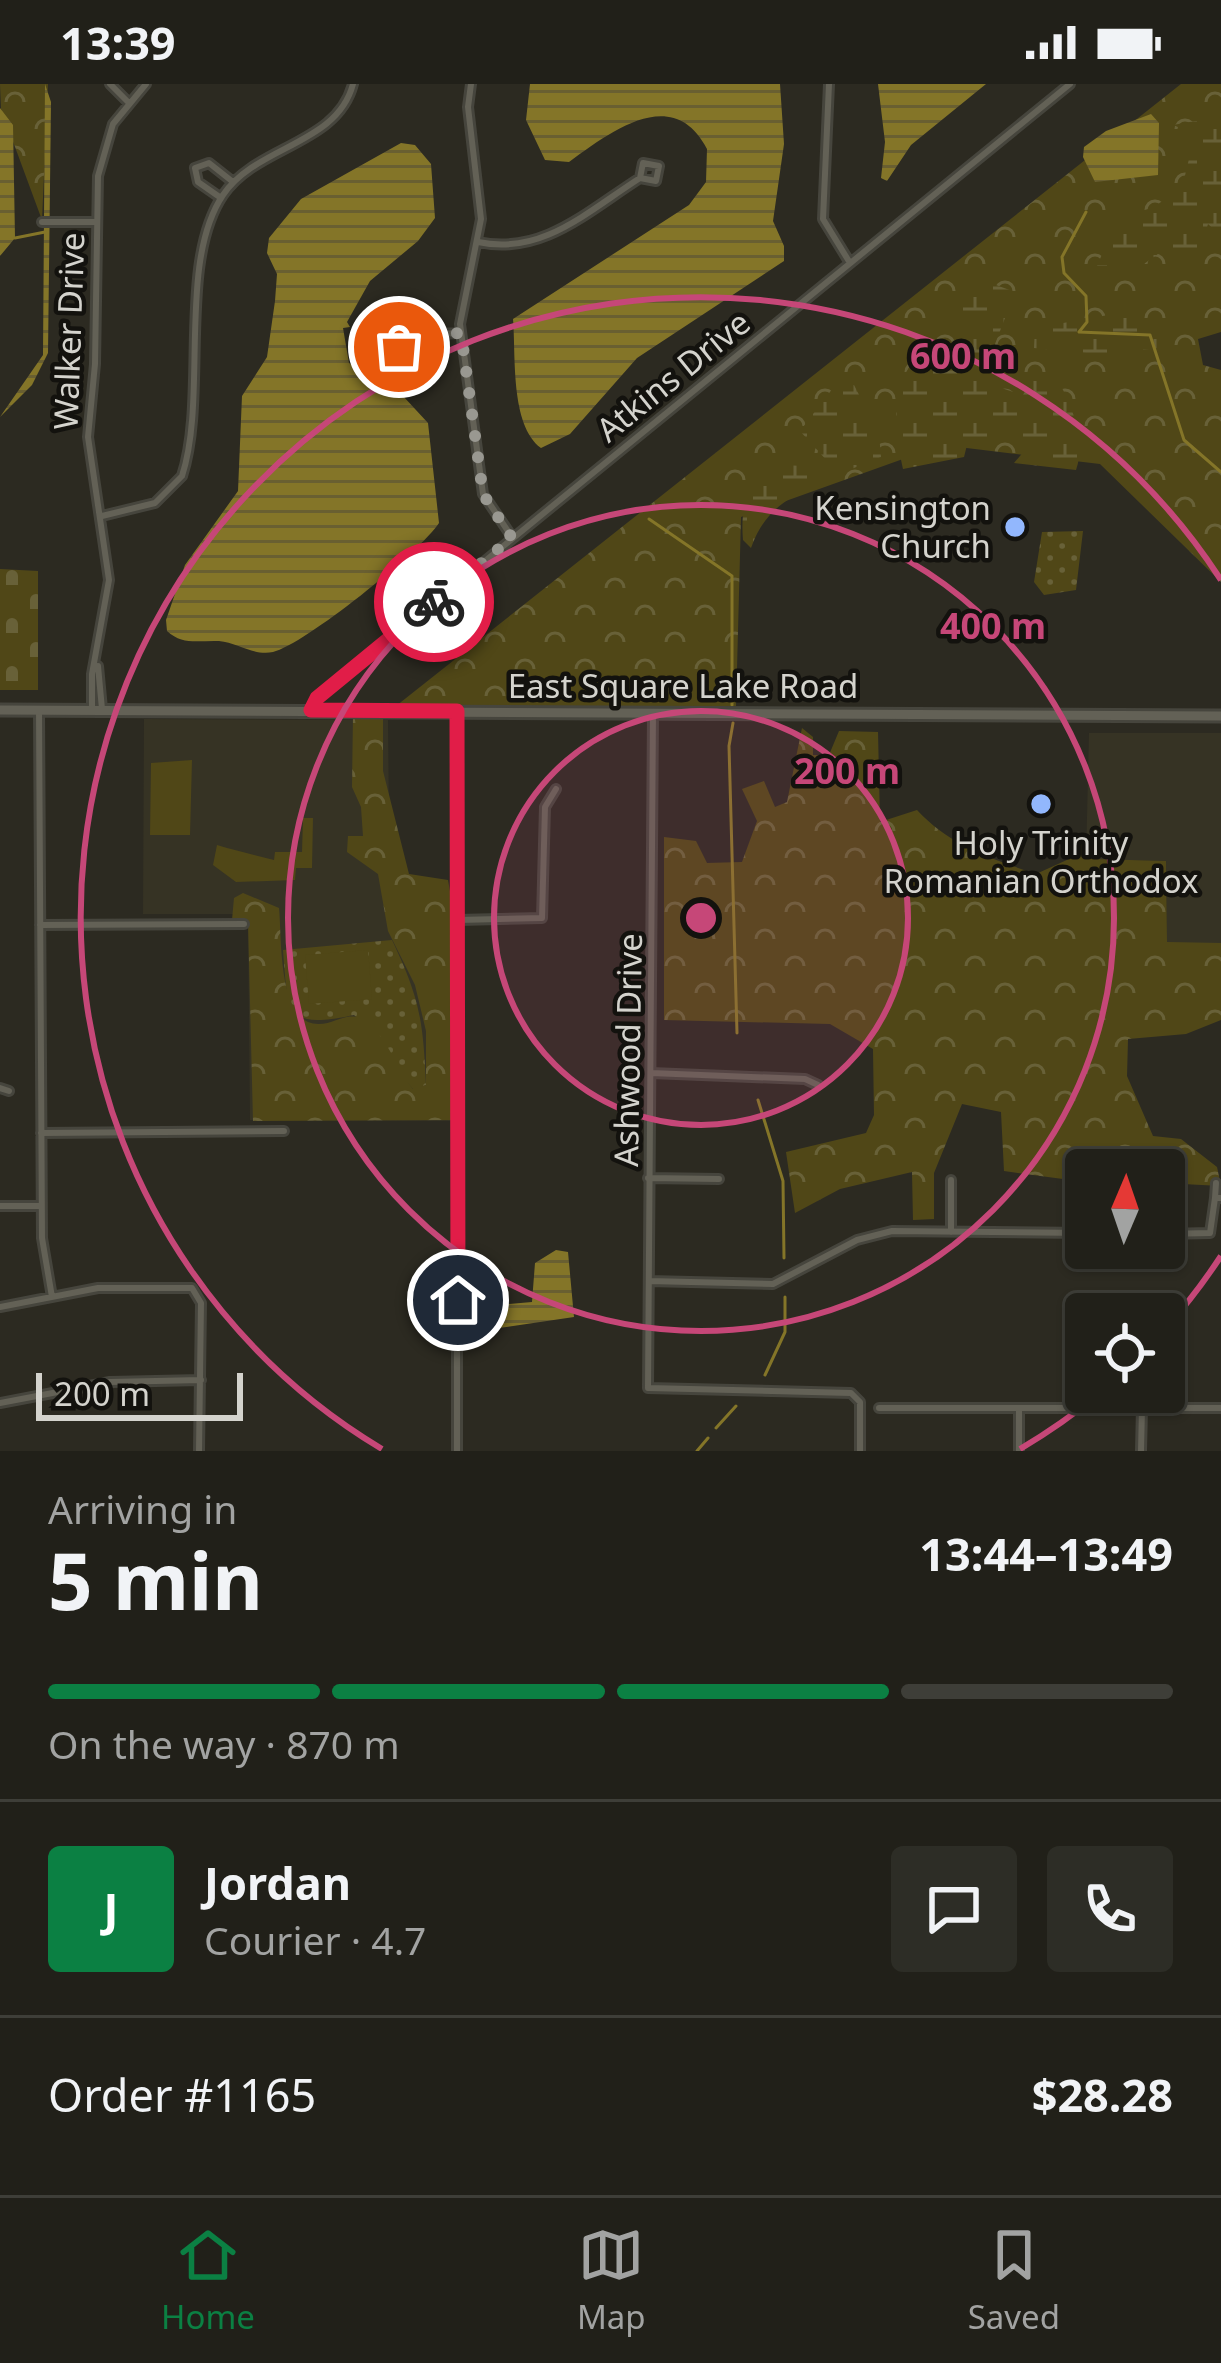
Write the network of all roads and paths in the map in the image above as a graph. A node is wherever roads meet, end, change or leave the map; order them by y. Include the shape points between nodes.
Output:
1 (110, 84) edge
2 (352, 84) edge
3 (471, 84) edge
4 (829, 84) edge
5 (1070, 84) edge
6 (143, 85) edge
7 (128, 102) junction
8 (640, 178) dead end
9 (233, 182) junction
10 (221, 198) junction
11 (42, 222) dead end
12 (97, 223) junction
13 (478, 242) junction
14 (850, 263) junction
15 (461, 333) junction
16 (413, 335) dead end
17 (102, 516) junction
18 (512, 538) junction
19 (97, 709) junction
20 (0, 710) edge
21 (39, 710) junction
22 (311, 710) junction
23 (457, 711) junction
24 (653, 713) junction
25 (1221, 716) edge
26 (556, 789) dead end
27 (458, 920) junction
28 (244, 923) dead end
29 (40, 925) junction
30 (651, 1073) junction
31 (818, 1085) dead end
32 (284, 1131) dead end
33 (41, 1133) junction
34 (648, 1178) junction
35 (718, 1179) dead end
36 (951, 1180) dead end
37 (1216, 1183) dead end
38 (1218, 1198) edge
39 (0, 1206) edge
40 (41, 1206) junction
41 (951, 1232) junction
42 (1065, 1233) edge
43 (1185, 1234) edge
44 (649, 1281) junction
45 (52, 1297) junction
46 (0, 1307) edge
47 (202, 1380) junction
48 (0, 1403) edge
49 (879, 1408) dead end
50 (1185, 1408) edge
51 (1221, 1408) edge
52 (1019, 1409) junction
53 (1065, 1409) edge
54 (1142, 1413) edge
55 (199, 1451) edge
56 (457, 1451) edge
57 (860, 1451) edge
58 (1019, 1451) edge
59 (1141, 1451) edge

1 - 7 street
2 - 9 street via 328,124
3 - 13 street
4 - 14 street via 823,219
5 - 14 street, Atkins Drive
6 - 7 street, Walker Drive
7 - 12 street, Walker Drive via 100,159
8 - 13 street via 533,244
9 - 10 street
9 - 10 street via 209,164 195,168 198,182
10 - 17 street via 204,243 182,476 155,503
11 - 12 street
12 - 17 street, Walker Drive via 88,436
13 - 15 street
14 - 18 street, Atkins Drive
15 - 16 street
15 - 18 street via 483,494
17 - 19 street, Walker Drive via 110,580
18 - 22 street, Atkins Drive
19 - 21 main road, East Square Lake Road
19 - 22 main road, East Square Lake Road
20 - 21 main road, East Square Lake Road
21 - 29 street
22 - 23 main road, East Square Lake Road
23 - 24 main road, East Square Lake Road
23 - 27 street
24 - 25 main road, East Square Lake Road
24 - 30 street, Ashwood Drive
26 - 27 street via 545,807 542,918
27 - 56 street
28 - 29 street
29 - 33 street
30 - 31 street
30 - 34 street, Ashwood Drive
32 - 33 street
33 - 40 street
34 - 35 street
34 - 44 street, Ashwood Drive
36 - 41 street
37 - 38 street
38 - 43 street via 1210,1233
39 - 40 street
40 - 45 street
41 - 42 street
41 - 44 street via 872,1234 766,1285
44 - 57 street, Ashwood Drive via 648,1388 851,1393 860,1402
45 - 46 street
45 - 47 street via 108,1287 194,1290
47 - 48 street via 110,1382
47 - 55 street
49 - 52 street
50 - 51 street
52 - 53 street
52 - 58 street
54 - 59 street

